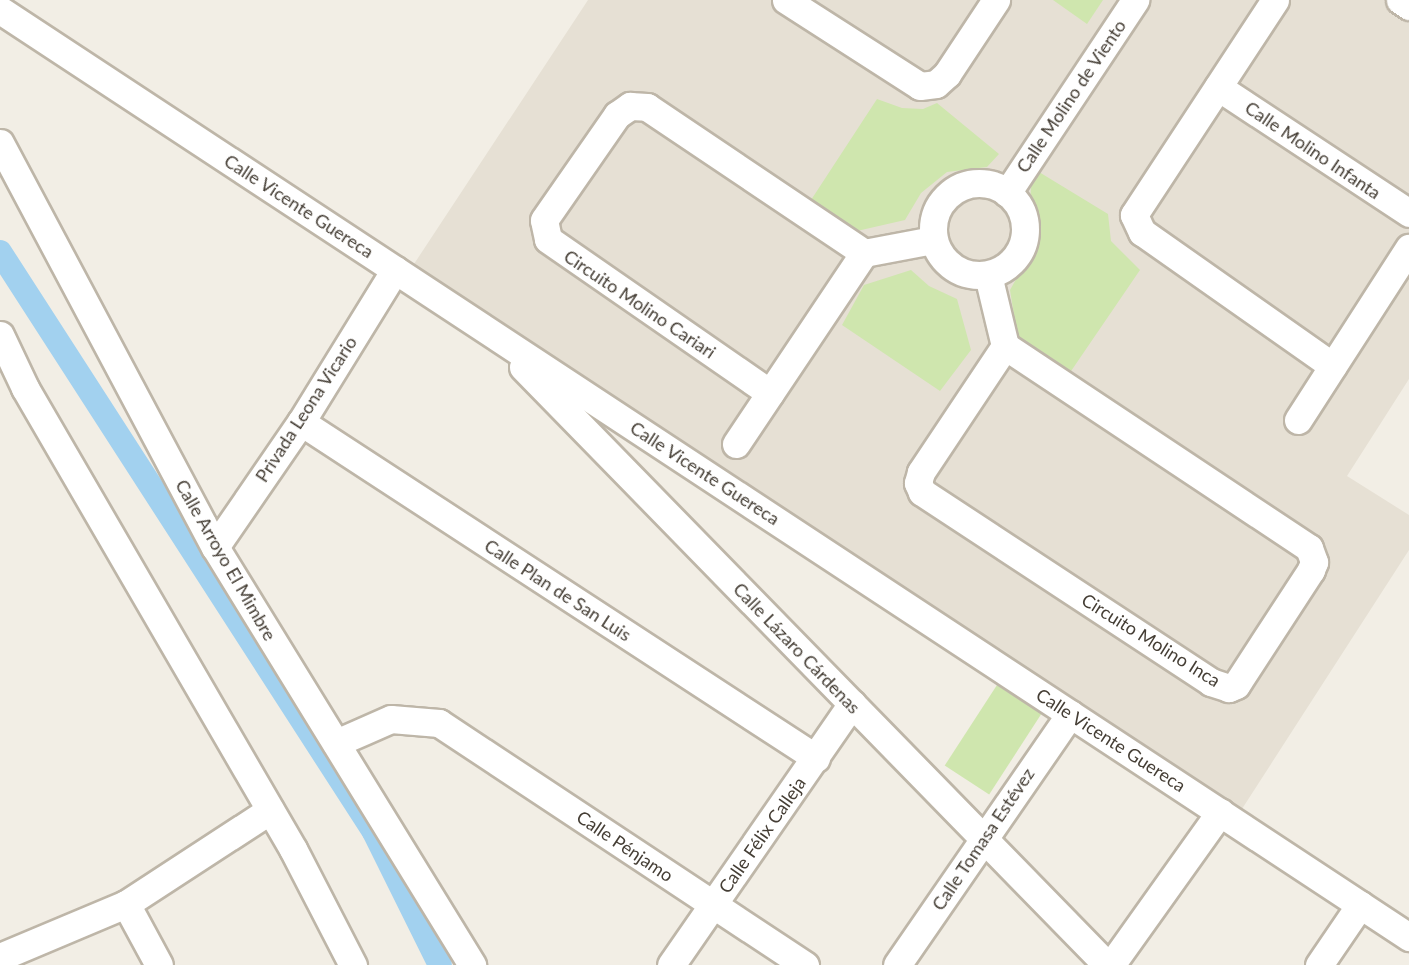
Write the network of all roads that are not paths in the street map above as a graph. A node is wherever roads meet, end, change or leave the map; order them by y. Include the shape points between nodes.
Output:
1 (786, 0) edge
2 (996, 0) edge
3 (1135, 0) edge
4 (1275, 0) edge
5 (1400, 0) edge
6 (1409, 6) edge
7 (0, 10) edge
8 (1218, 87) junction
9 (0, 143) edge
10 (1008, 193) junction
11 (1409, 213) edge
12 (933, 240) junction
13 (1409, 248) edge
14 (864, 253) junction
15 (395, 270) junction
16 (988, 275) junction
17 (487, 330) junction
18 (0, 335) edge
19 (1005, 346) junction
20 (1333, 366) junction
21 (770, 393) junction
22 (1298, 420) dead end
23 (301, 423) junction
24 (736, 444) dead end
25 (215, 547) junction
26 (852, 704) junction
27 (1070, 714) junction
28 (336, 743) junction
29 (816, 758) junction
30 (270, 810) junction
31 (1220, 812) junction
32 (983, 838) junction
33 (126, 904) junction
34 (714, 904) junction
35 (1360, 905) junction
36 (1409, 937) edge
37 (0, 957) edge
38 (159, 965) edge
39 (353, 965) edge
40 (472, 965) edge
41 (671, 965) edge
42 (805, 965) edge
43 (897, 965) edge
44 (1109, 965) edge
45 (1319, 965) edge

1 - 2 street via 920,86 936,84 947,74
3 - 10 street, Calle Molino de Viento
4 - 8 street
5 - 6 street
7 - 15 street, Calle Vicente Guereca
8 - 11 street, Calle Molino Infanta
8 - 20 street via 1135,209 1137,225
9 - 25 street, Calle Arroyo El Mimbre
10 - 12 street via 976,182 954,190 937,208
10 - 16 street via 1024,217 1022,247 1014,260
12 - 14 street
12 - 16 street via 947,264 960,272
13 - 20 street
14 - 21 street
14 - 21 street, Circuito Molino Cariari via 642,106 630,106 617,115 544,220 554,246
15 - 17 street, Calle Vicente Guereca
15 - 23 street, Privada Leona Vicario
16 - 19 street
17 - 26 street, Calle Lázaro Cárdenas
17 - 27 street, Calle Vicente Guereca
18 - 30 street via 31,398
19 - 19 street, Circuito Molino Inca via 921,472 918,483 922,492 1211,682 1221,687 1236,685 1311,570 1314,562 1309,548
20 - 22 street
21 - 24 street
23 - 25 street, Privada Leona Vicario
23 - 29 street, Calle Plan de San Luis
25 - 28 street, Calle Arroyo El Mimbre
26 - 29 street, Calle Félix Calleja
26 - 32 street, Calle Lázaro Cárdenas
27 - 31 street, Calle Vicente Guereca
27 - 32 street, Calle Tomasa Estévez
28 - 34 street, Calle Pénjamo via 391,719 424,719 446,726
28 - 40 street, Calle Arroyo El Mimbre
29 - 34 street, Calle Félix Calleja
30 - 33 street
30 - 39 street
31 - 35 street, Calle Vicente Guereca
31 - 44 street
32 - 43 street, Calle Tomasa Estévez
32 - 44 street, Calle Lázaro Cárdenas
33 - 37 street
33 - 38 street
34 - 41 street, Calle Félix Calleja
34 - 42 street, Calle Pénjamo
35 - 36 street, Calle Vicente Guereca
35 - 45 street

